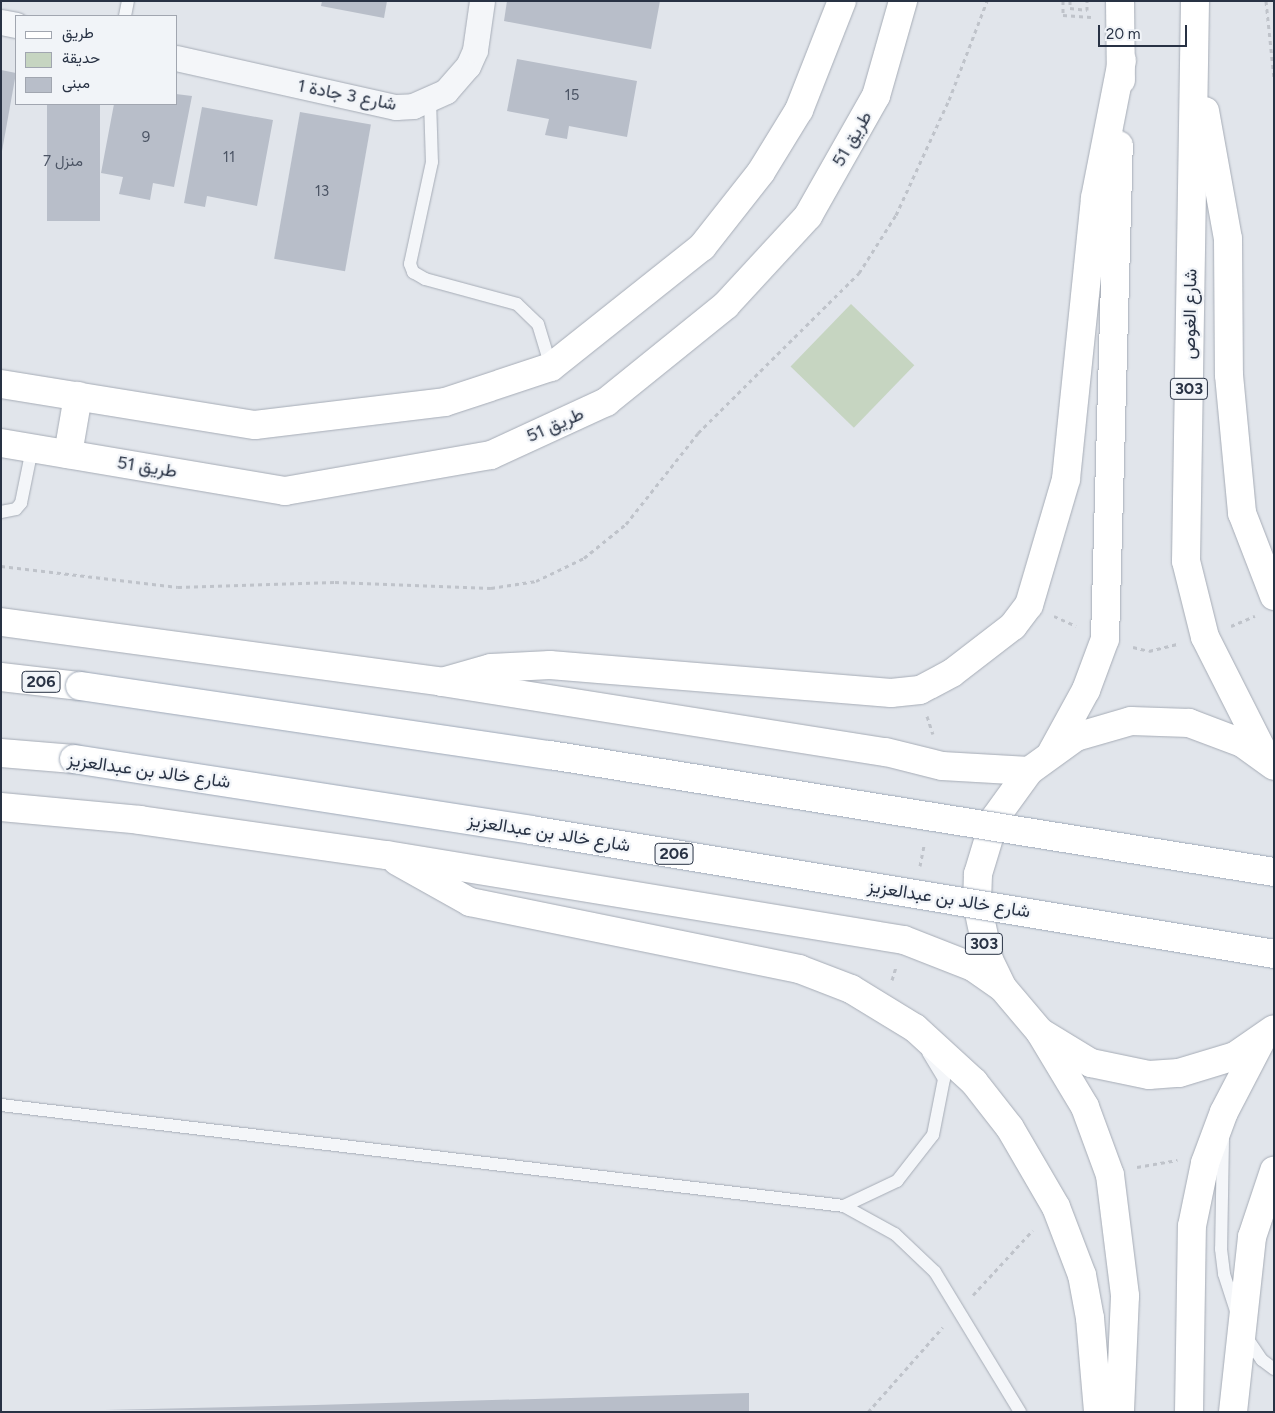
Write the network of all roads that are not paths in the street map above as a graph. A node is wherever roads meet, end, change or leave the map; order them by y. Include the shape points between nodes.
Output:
1 (128, 1) edge
2 (482, 1) edge
3 (842, 1) edge
4 (903, 1) edge
5 (1195, 1) edge
6 (1120, 10) edge
7 (125, 15) edge
8 (1, 22) edge
9 (15, 25) edge
10 (1194, 49) junction
11 (178, 58) edge
12 (1122, 61) junction
13 (430, 100) junction
14 (552, 367) junction
15 (1, 384) edge
16 (78, 396) junction
17 (1, 443) edge
18 (32, 449) junction
19 (68, 454) junction
20 (1, 512) edge
21 (1274, 596) edge
22 (1, 622) edge
23 (1, 677) edge
24 (442, 682) junction
25 (1052, 752) junction
26 (1, 753) edge
27 (1270, 762) edge
28 (1029, 771) junction
29 (1, 806) edge
30 (387, 855) junction
31 (1274, 872) edge
32 (1274, 954) edge
33 (1002, 987) junction
34 (915, 1028) junction
35 (1040, 1032) junction
36 (1267, 1035) edge
37 (1, 1105) edge
38 (1224, 1112) junction
39 (1274, 1171) edge
40 (844, 1206) junction
41 (1240, 1322) junction
42 (1274, 1369) edge
43 (1020, 1412) edge
44 (1098, 1412) edge
45 (1120, 1412) edge
46 (1189, 1412) edge
47 (1233, 1412) edge

1 - 7 lane
2 - 13 street, شارع 3 جادة 1 via 475,50 468,66 446,91
3 - 14 main road via 800,110 761,172 702,247
4 - 19 main road, طريق 51 via 876,96 808,216 726,305 606,402 490,455 285,491
5 - 10 main road, شارع الغوص / 303
6 - 12 main road, 303
8 - 9 street
10 - 21 main road via 1228,239 1229,375 1242,513
10 - 27 main road, شارع الغوص / 303 via 1186,561 1205,637
11 - 13 street, شارع 3 جادة 1 via 396,107
12 - 24 main road via 1095,198 1066,479 1029,605 983,651 920,690 881,692 550,665 491,668
12 - 25 main road, 303 via 1105,639 1086,690
13 - 14 lane via 432,162 412,256 413,272 425,279 517,304 542,331
14 - 16 main road via 446,402 255,425
15 - 16 main road
16 - 19 main road
17 - 18 main road, طريق 51
18 - 19 main road, طريق 51
18 - 20 lane via 21,503 16,509
22 - 24 main road
23 - 31 main road, 206, bridge via 550,755
24 - 28 main road via 886,752 942,766
25 - 27 main road, 303 via 1103,727 1160,719 1216,730
25 - 28 main road, 303
26 - 32 main road, شارع خالد بن عبدالعزيز / 206, bridge via 74,759 531,830
28 - 33 main road, 303 via 995,818 978,874 981,932
29 - 30 main road via 140,820
30 - 33 main road via 904,940 973,968
30 - 34 main road via 470,902 799,969 851,989
33 - 35 main road, 303
34 - 40 lane via 944,1078 933,1136 897,1181
34 - 44 main road via 974,1082 1010,1128 1056,1207 1082,1275 1090,1318
35 - 36 main road, 303 via 1091,1062 1149,1075 1208,1067
35 - 45 main road via 1084,1107 1110,1175 1124,1296
36 - 38 main road
37 - 40 lane
38 - 41 lane via 1221,1249 1230,1299
38 - 46 main road via 1205,1163 1192,1226
39 - 41 main road via 1252,1238
40 - 43 lane via 895,1234 935,1272
41 - 42 lane via 1248,1342
41 - 47 main road

